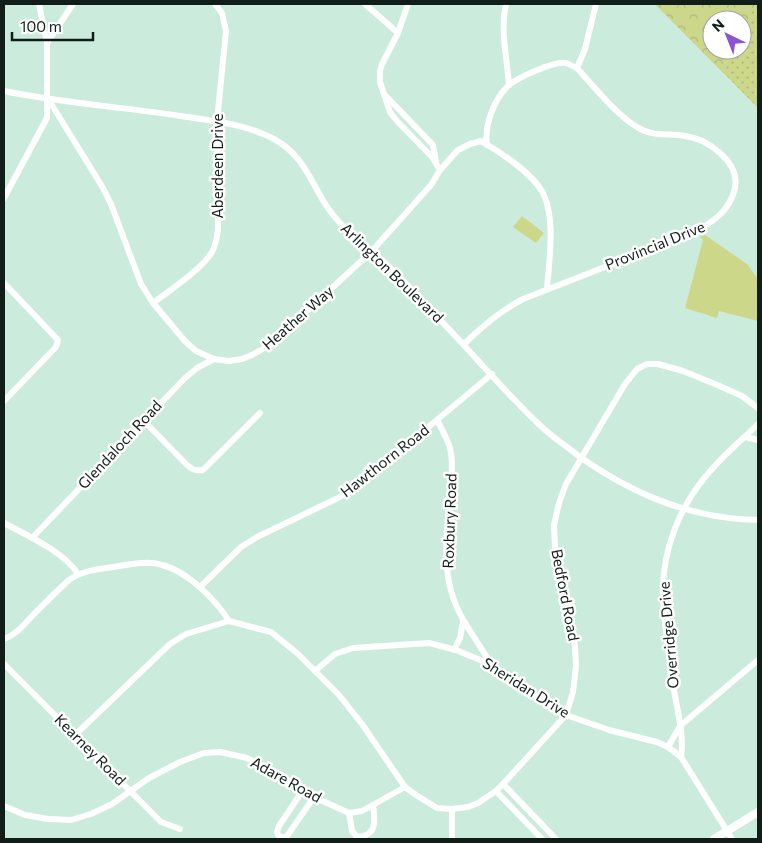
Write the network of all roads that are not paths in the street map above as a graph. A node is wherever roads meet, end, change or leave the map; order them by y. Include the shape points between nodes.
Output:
1 (39, 4) edge
2 (73, 4) edge
3 (215, 4) edge
4 (365, 4) edge
5 (408, 4) edge
6 (506, 4) edge
7 (596, 4) edge
8 (398, 34) junction
9 (47, 43) junction
10 (577, 68) junction
11 (509, 85) junction
12 (4, 91) edge
13 (384, 93) junction
14 (47, 97) junction
15 (217, 121) junction
16 (487, 145) junction
17 (436, 161) junction
18 (440, 170) junction
19 (4, 198) edge
20 (371, 252) junction
21 (4, 282) edge
22 (547, 289) junction
23 (153, 303) junction
24 (464, 344) junction
25 (214, 359) junction
26 (492, 374) junction
27 (4, 401) edge
28 (758, 408) edge
29 (260, 413) dead end
30 (436, 420) junction
31 (144, 421) junction
32 (758, 424) edge
33 (745, 437) junction
34 (758, 440) edge
35 (581, 458) junction
36 (684, 510) junction
37 (758, 520) edge
38 (4, 523) edge
39 (32, 538) junction
40 (78, 574) junction
41 (200, 587) junction
42 (229, 621) junction
43 (463, 622) junction
44 (4, 639) edge
45 (454, 650) junction
46 (758, 660) edge
47 (4, 664) edge
48 (492, 666) junction
49 (315, 670) junction
50 (566, 715) junction
51 (680, 726) junction
52 (75, 735) junction
53 (668, 747) junction
54 (681, 757) junction
55 (504, 784) junction
56 (405, 787) junction
57 (131, 790) junction
58 (304, 790) junction
59 (496, 791) junction
60 (314, 797) junction
61 (373, 805) junction
62 (4, 806) edge
63 (452, 809) junction
64 (758, 812) edge
65 (348, 813) junction
66 (180, 829) dead end
67 (727, 831) junction
68 (452, 839) edge
69 (542, 839) edge
70 (556, 839) edge
71 (714, 839) edge
72 (732, 839) edge

1 - 9 street
2 - 9 street
3 - 15 street, Aberdeen Drive via 222,13 226,31
4 - 8 street
5 - 8 street
6 - 11 street via 503,16
7 - 10 street
8 - 13 street via 380,71
9 - 14 street
10 - 11 street via 554,64
10 - 22 street, Provincial Drive via 636,127 655,134 693,137 718,151 733,170 736,183 733,199 708,225
11 - 16 street via 493,108 485,135
12 - 14 street, Arlington Boulevard
13 - 17 street via 390,112
13 - 17 street via 434,145
14 - 15 street, Arlington Boulevard
14 - 19 street via 47,118
14 - 23 street, Heather Way via 104,188 141,284
15 - 20 street, Arlington Boulevard via 255,131 288,148 308,171 332,214
15 - 23 street, Aberdeen Drive via 216,243 202,264
16 - 18 street, Heather Way via 480,141 458,150
16 - 22 street via 516,165 543,193 551,244
17 - 18 street
18 - 20 street, Heather Way via 431,185
20 - 24 street, Arlington Boulevard
20 - 25 street, Heather Way via 270,345 242,359
21 - 27 street via 58,340 56,347
22 - 24 street, Provincial Drive via 506,308
23 - 25 street, Heather Way via 185,341 196,351
24 - 26 street, Arlington Boulevard
25 - 31 street, Glendaloch Road via 185,378
26 - 30 street, Hawthorn Road
26 - 35 street, Arlington Boulevard via 545,430
28 - 35 street, Bedford Road via 742,396 683,371 647,364 637,369 625,384
29 - 31 street via 203,470 198,471 187,466
30 - 41 street, Hawthorn Road via 354,489 241,547
30 - 43 street, Roxbury Road via 452,458 447,568
31 - 39 street, Glendaloch Road
32 - 33 street, Overridge Drive
33 - 34 street
33 - 36 street, Overridge Drive via 712,469
35 - 36 street, Arlington Boulevard via 625,486
35 - 50 street, Bedford Road via 566,484 554,525 555,549 576,646 573,692
36 - 37 street, Arlington Boulevard
36 - 51 street, Overridge Drive via 672,535 664,570 663,598
38 - 39 street
39 - 40 street via 72,565
40 - 41 street via 143,563 162,564
40 - 44 street via 22,627
41 - 42 street
42 - 49 street via 271,632
42 - 52 street via 186,634 170,644
43 - 45 street
43 - 48 street, Roxbury Road
45 - 48 street, Sheridan Drive
45 - 49 street, Sheridan Drive via 429,643 353,648 335,654
46 - 51 street
47 - 52 street, Kearney Road
48 - 50 street, Sheridan Drive
49 - 56 street via 362,724
50 - 53 street, Sheridan Drive
50 - 55 street, Bedford Road
51 - 53 street
51 - 54 street, Overridge Drive
52 - 57 street, Kearney Road
53 - 54 street, Sheridan Drive
54 - 67 street, Sheridan Drive
55 - 59 street, Bedford Road
55 - 70 street
56 - 61 street
56 - 63 street via 437,808
57 - 58 street, Adare Road via 180,762 204,753 220,752 248,758
57 - 62 street, Adare Road via 113,803 71,820 24,815
57 - 66 street, Kearney Road via 162,822
58 - 60 street, Adare Road
58 - 60 street via 279,826 277,832 282,838 287,836
59 - 63 street, Bedford Road via 478,803
59 - 69 street
60 - 65 street, Adare Road
61 - 65 street
61 - 65 street via 374,828 363,836 357,837 352,831
63 - 68 street
64 - 67 main road
67 - 71 main road
67 - 72 street, Sheridan Drive

